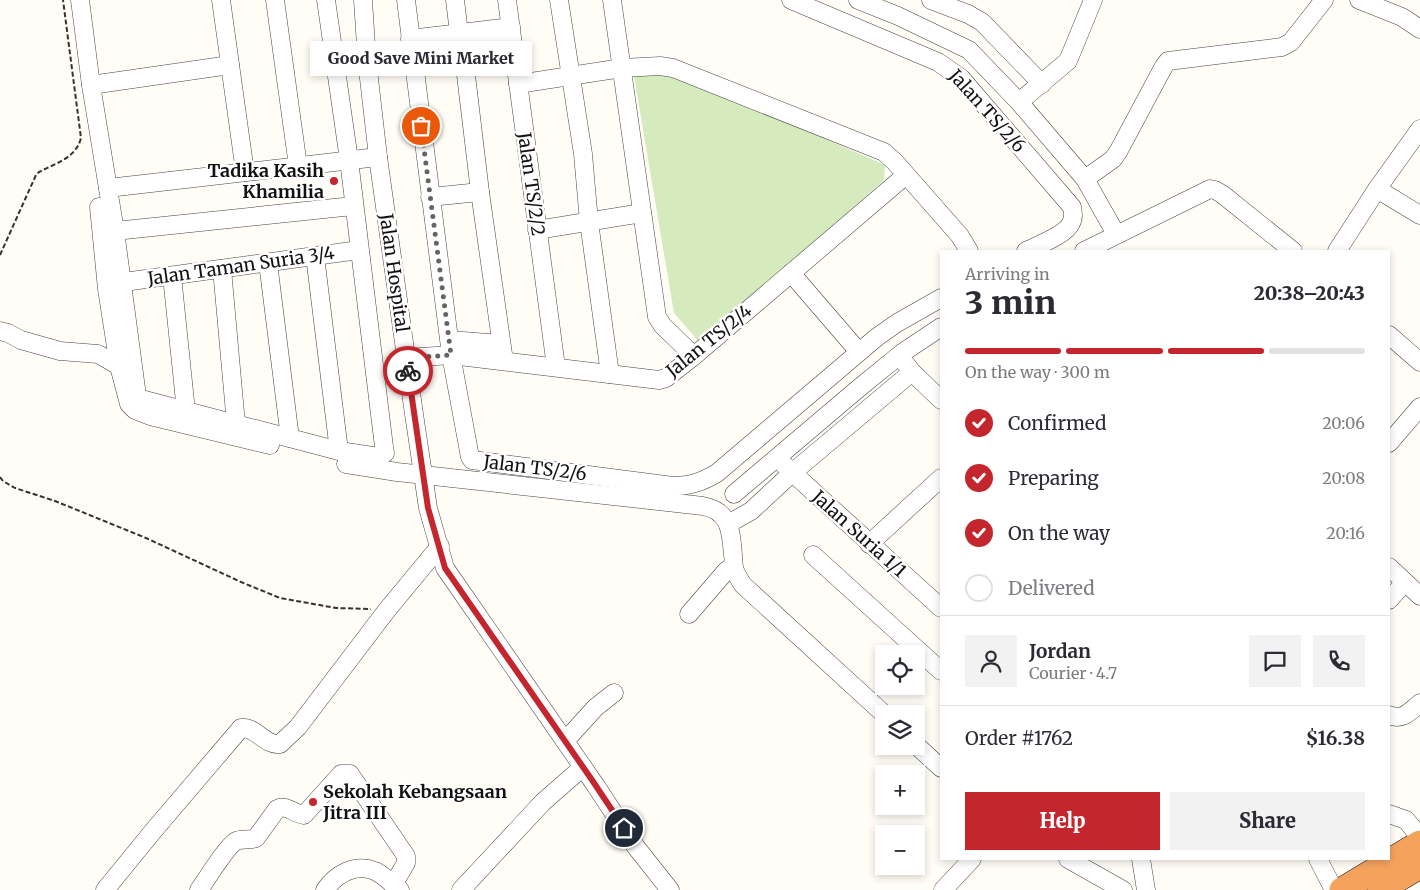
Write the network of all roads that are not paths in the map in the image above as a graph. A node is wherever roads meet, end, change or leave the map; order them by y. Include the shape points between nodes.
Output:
1 (80, 0) edge
2 (221, 0) edge
3 (275, 0) edge
4 (326, 0) edge
5 (363, 0) edge
6 (406, 0) edge
7 (455, 0) edge
8 (507, 0) edge
9 (559, 0) edge
10 (612, 0) edge
11 (791, 0) edge
12 (858, 0) edge
13 (931, 0) edge
14 (1094, 0) edge
15 (1324, 0) edge
16 (1359, 0) edge
17 (1420, 29) edge
18 (459, 33) junction
19 (512, 35) junction
20 (411, 48) junction
21 (463, 50) junction
22 (366, 61) junction
23 (230, 65) junction
24 (622, 68) junction
25 (569, 76) junction
26 (518, 84) junction
27 (1042, 84) junction
28 (91, 85) junction
29 (1018, 102) junction
30 (1420, 129) edge
31 (378, 157) junction
32 (349, 160) junction
33 (298, 166) junction
34 (245, 172) junction
35 (906, 175) junction
36 (1085, 179) junction
37 (108, 188) junction
38 (1378, 189) junction
39 (480, 192) junction
40 (430, 197) junction
41 (353, 206) junction
42 (99, 207) dead end
43 (642, 213) junction
44 (1420, 215) edge
45 (589, 222) junction
46 (537, 230) junction
47 (115, 231) junction
48 (1116, 234) junction
49 (1287, 249) edge
50 (359, 250) junction
51 (968, 250) edge
52 (1028, 250) edge
53 (1086, 250) edge
54 (1338, 250) edge
55 (315, 256) junction
56 (268, 263) junction
57 (222, 269) junction
58 (791, 273) junction
59 (172, 276) junction
60 (122, 280) junction
61 (940, 299) edge
62 (940, 328) edge
63 (0, 331) edge
64 (1390, 336) edge
65 (501, 344) junction
66 (450, 348) junction
67 (858, 352) junction
68 (902, 353) junction
69 (694, 356) junction
70 (406, 358) junction
71 (504, 361) junction
72 (1420, 362) edge
73 (119, 366) junction
74 (556, 367) junction
75 (912, 372) junction
76 (610, 374) junction
77 (940, 399) edge
78 (1420, 407) edge
79 (186, 411) junction
80 (236, 424) junction
81 (290, 438) junction
82 (1390, 442) edge
83 (340, 451) junction
84 (778, 458) junction
85 (792, 473) junction
86 (424, 474) junction
87 (940, 479) edge
88 (734, 494) dead end
89 (728, 524) junction
90 (869, 544) junction
91 (440, 546) junction
92 (813, 555) dead end
93 (733, 566) junction
94 (1390, 567) edge
95 (1405, 582) junction
96 (1420, 596) edge
97 (1390, 599) edge
98 (940, 607) edge
99 (689, 614) dead end
100 (940, 670) edge
101 (614, 693) dead end
102 (1420, 704) edge
103 (875, 706) edge
104 (1390, 714) edge
105 (565, 741) junction
106 (925, 753) edge
107 (583, 767) junction
108 (940, 767) edge
109 (1390, 814) edge
110 (1420, 837) edge
111 (1420, 843) edge
112 (971, 860) edge
113 (1070, 860) edge
114 (1141, 860) edge
115 (1319, 860) edge
116 (652, 868) junction
117 (1410, 877) edge
118 (397, 887) edge
119 (105, 890) edge
120 (199, 890) edge
121 (325, 890) edge
122 (461, 890) edge
123 (660, 890) edge
124 (670, 890) edge
125 (943, 890) edge
126 (1122, 890) edge
127 (1146, 890) edge
128 (1334, 890) edge
129 (1342, 890) edge
130 (1380, 890) edge

1 - 28 street
2 - 23 street
3 - 33 street
4 - 32 street
5 - 22 street, Jalan Hospital
6 - 20 street, Jalan TS/2/6
7 - 18 street
8 - 19 street, Jalan TS/2/2
9 - 25 street
10 - 24 street
11 - 52 street, Jalan TS/2/6 via 938,62 961,78 1072,207 1074,216 1066,230
12 - 29 street via 969,50
13 - 27 street via 982,22
14 - 27 street via 1068,60
15 - 36 street via 1291,42 1282,47 1168,61 1118,152
16 - 17 street via 1402,17
18 - 19 street
18 - 20 street
19 - 21 street
19 - 26 street, Jalan TS/2/2
20 - 21 street
20 - 22 street
20 - 40 street, Jalan TS/2/6
21 - 39 street
22 - 31 street, Jalan Hospital
23 - 28 street
23 - 34 street
24 - 25 street
24 - 35 street via 673,68 872,147 890,157
24 - 43 street
25 - 26 street
25 - 45 street
26 - 46 street, Jalan TS/2/2
27 - 29 street
28 - 37 street
29 - 36 street
30 - 38 street
31 - 32 street
31 - 70 street, Jalan Hospital
32 - 33 street
32 - 41 street
33 - 34 street
34 - 37 street
35 - 51 street
35 - 58 street, Jalan TS/2/4
36 - 48 street
37 - 47 street
38 - 44 street
38 - 54 street
39 - 40 street
39 - 65 street
40 - 66 street, Jalan TS/2/6
41 - 47 street
41 - 50 street
42 - 73 street
43 - 45 street
43 - 69 street via 657,316
45 - 46 street
45 - 76 street
46 - 74 street, Jalan TS/2/2
47 - 60 street
48 - 49 street via 1210,189 1222,194
48 - 53 street
50 - 55 street, Jalan Taman Suria 3/4
50 - 83 street via 385,452 380,457
55 - 56 street, Jalan Taman Suria 3/4
55 - 83 street
56 - 57 street, Jalan Taman Suria 3/4
56 - 81 street
57 - 59 street, Jalan Taman Suria 3/4
57 - 80 street
58 - 67 street
58 - 69 street, Jalan TS/2/4
59 - 60 street, Jalan Taman Suria 3/4
59 - 79 street
60 - 79 street via 137,396
61 - 67 street, Jalan TS/2/6 via 884,331
62 - 68 street
63 - 73 street via 60,350 98,354
64 - 72 street
65 - 66 street
65 - 71 street
66 - 67 street, Jalan TS/2/6 via 472,460 673,486 704,481 717,473
66 - 70 street, Jalan TS/2/4
66 - 71 street, Jalan TS/2/4
68 - 75 street
68 - 84 street
69 - 76 street, Jalan TS/2/4 via 659,380
70 - 86 street, Jalan Hospital
71 - 74 street, Jalan TS/2/4
73 - 86 street via 129,404 134,410 150,416 352,465
74 - 76 street, Jalan TS/2/4
75 - 77 street
75 - 85 street
78 - 82 street
79 - 80 street
80 - 81 street
81 - 83 street
84 - 85 street, Jalan Suria 1/1
84 - 88 street
85 - 89 street via 750,511
85 - 90 street, Jalan Suria 1/1
86 - 89 street via 703,506 720,513
86 - 91 street, Jalan Hospital via 428,508
87 - 90 street
89 - 93 street
90 - 98 street, Jalan Suria 1/1
91 - 105 street, Jalan Hospital via 445,568
91 - 119 street via 298,727 276,745 250,729 241,728
92 - 100 street
93 - 99 street
93 - 103 street via 743,585
94 - 95 street
95 - 96 street
95 - 97 street
101 - 105 street
102 - 104 street via 1402,717
105 - 107 street, Jalan Hospital
106 - 108 street
107 - 116 street, Jalan Hospital
107 - 122 street via 549,796
109 - 110 street via 1406,820
111 - 129 highway
112 - 125 street
113 - 126 street
114 - 127 street
115 - 128 street
116 - 123 street, Jalan Hospital
116 - 124 street, Jalan Hospital
117 - 130 highway
118 - 120 street via 406,856 350,774 345,773 304,815 282,807 256,838 233,843
118 - 121 street via 375,871 361,868 334,878

